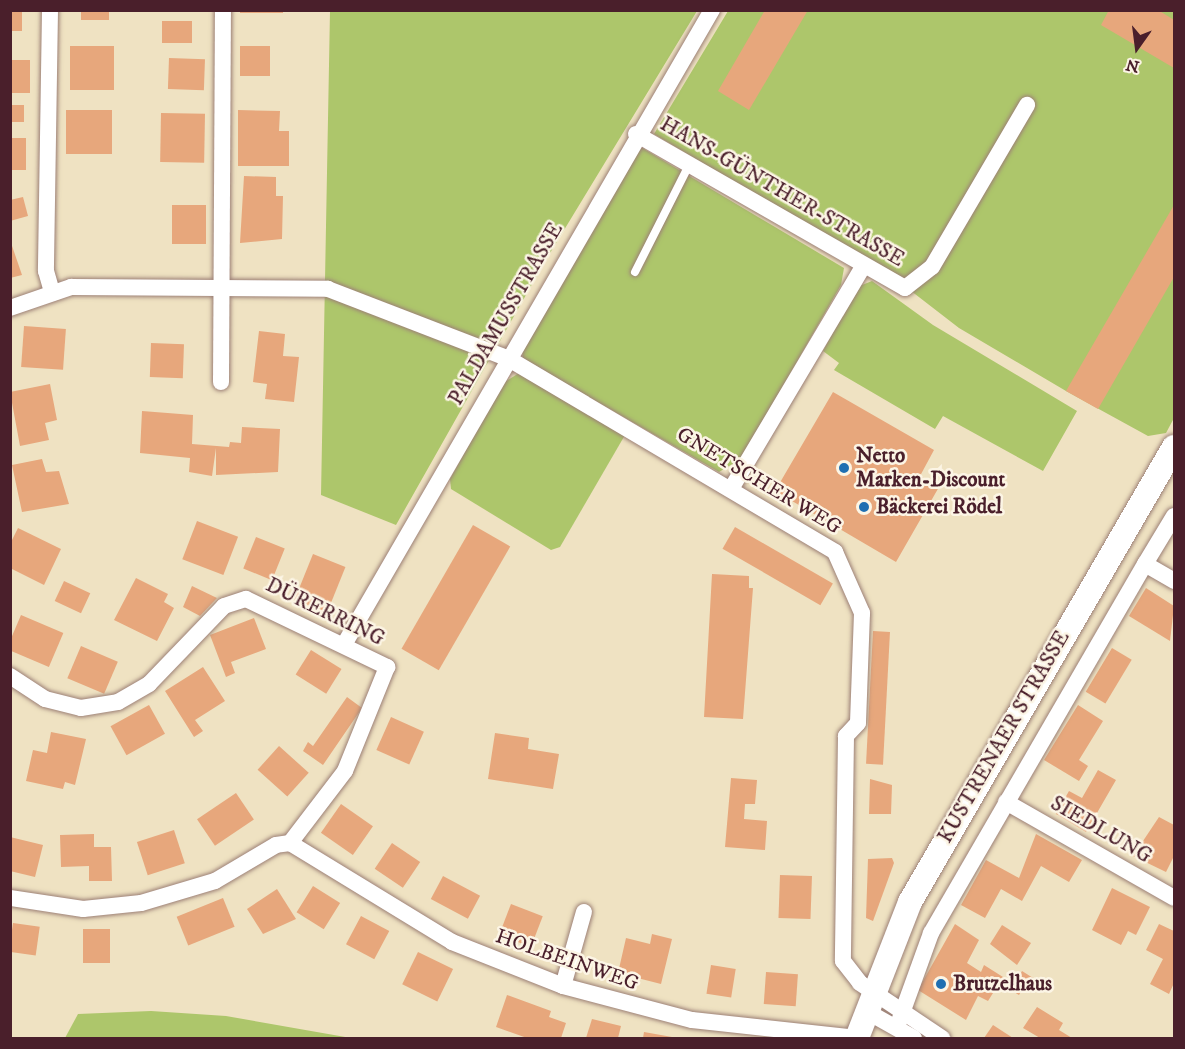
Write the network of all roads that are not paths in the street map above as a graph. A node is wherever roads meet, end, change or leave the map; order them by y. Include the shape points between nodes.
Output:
1 (50, 10) edge
2 (223, 10) edge
3 (712, 10) edge
4 (1027, 105) dead end
5 (636, 134) junction
6 (689, 165) junction
7 (863, 267) junction
8 (635, 272) dead end
9 (221, 288) junction
10 (52, 292) junction
11 (10, 308) edge
12 (509, 359) junction
13 (221, 382) dead end
14 (1174, 447) edge
15 (731, 489) junction
16 (1174, 516) edge
17 (1145, 564) junction
18 (1174, 581) edge
19 (345, 643) junction
20 (10, 676) edge
21 (1006, 802) junction
22 (290, 843) junction
23 (10, 898) edge
24 (1174, 898) edge
25 (584, 912) dead end
26 (563, 986) junction
27 (870, 1002) junction
28 (900, 1019) junction
29 (857, 1038) edge
30 (914, 1038) edge
31 (942, 1038) edge

1 - 10 street via 46,271
2 - 9 street
3 - 5 street, PALDAMUSSTRASSE
4 - 7 street, HANS-GÜNTHER-STRASSE via 932,267 905,288
5 - 6 street, HANS-GÜNTHER-STRASSE
5 - 12 street, PALDAMUSSTRASSE
6 - 7 street, HANS-GÜNTHER-STRASSE
6 - 8 lane
7 - 15 street
9 - 10 street, GNETSCHER WEG via 71,287
9 - 12 street, GNETSCHER WEG via 328,289
9 - 13 street
10 - 11 street, GNETSCHER WEG
12 - 15 street, GNETSCHER WEG
12 - 19 street, PALDAMUSSTRASSE
14 - 27 street, KUSTRENAER STRASSE via 910,902
15 - 27 street, GNETSCHER WEG via 836,552 862,613 858,723 846,736 843,961
16 - 17 street
17 - 18 street
17 - 21 street
19 - 20 street, DÜRERRING via 236,600 149,684 118,702 81,708 45,699
19 - 22 street, DÜRERRING via 387,667 345,771
21 - 24 street, SIEDLUNG
21 - 28 street via 931,933
22 - 23 street via 276,845 215,881 141,903 83,909
22 - 26 street, HOLBEINWEG via 452,942
25 - 26 street
26 - 29 street, HOLBEINWEG via 692,1020
27 - 28 street, GNETSCHER WEG
27 - 29 street, KUSTRENAER STRASSE
28 - 30 street
28 - 31 street

